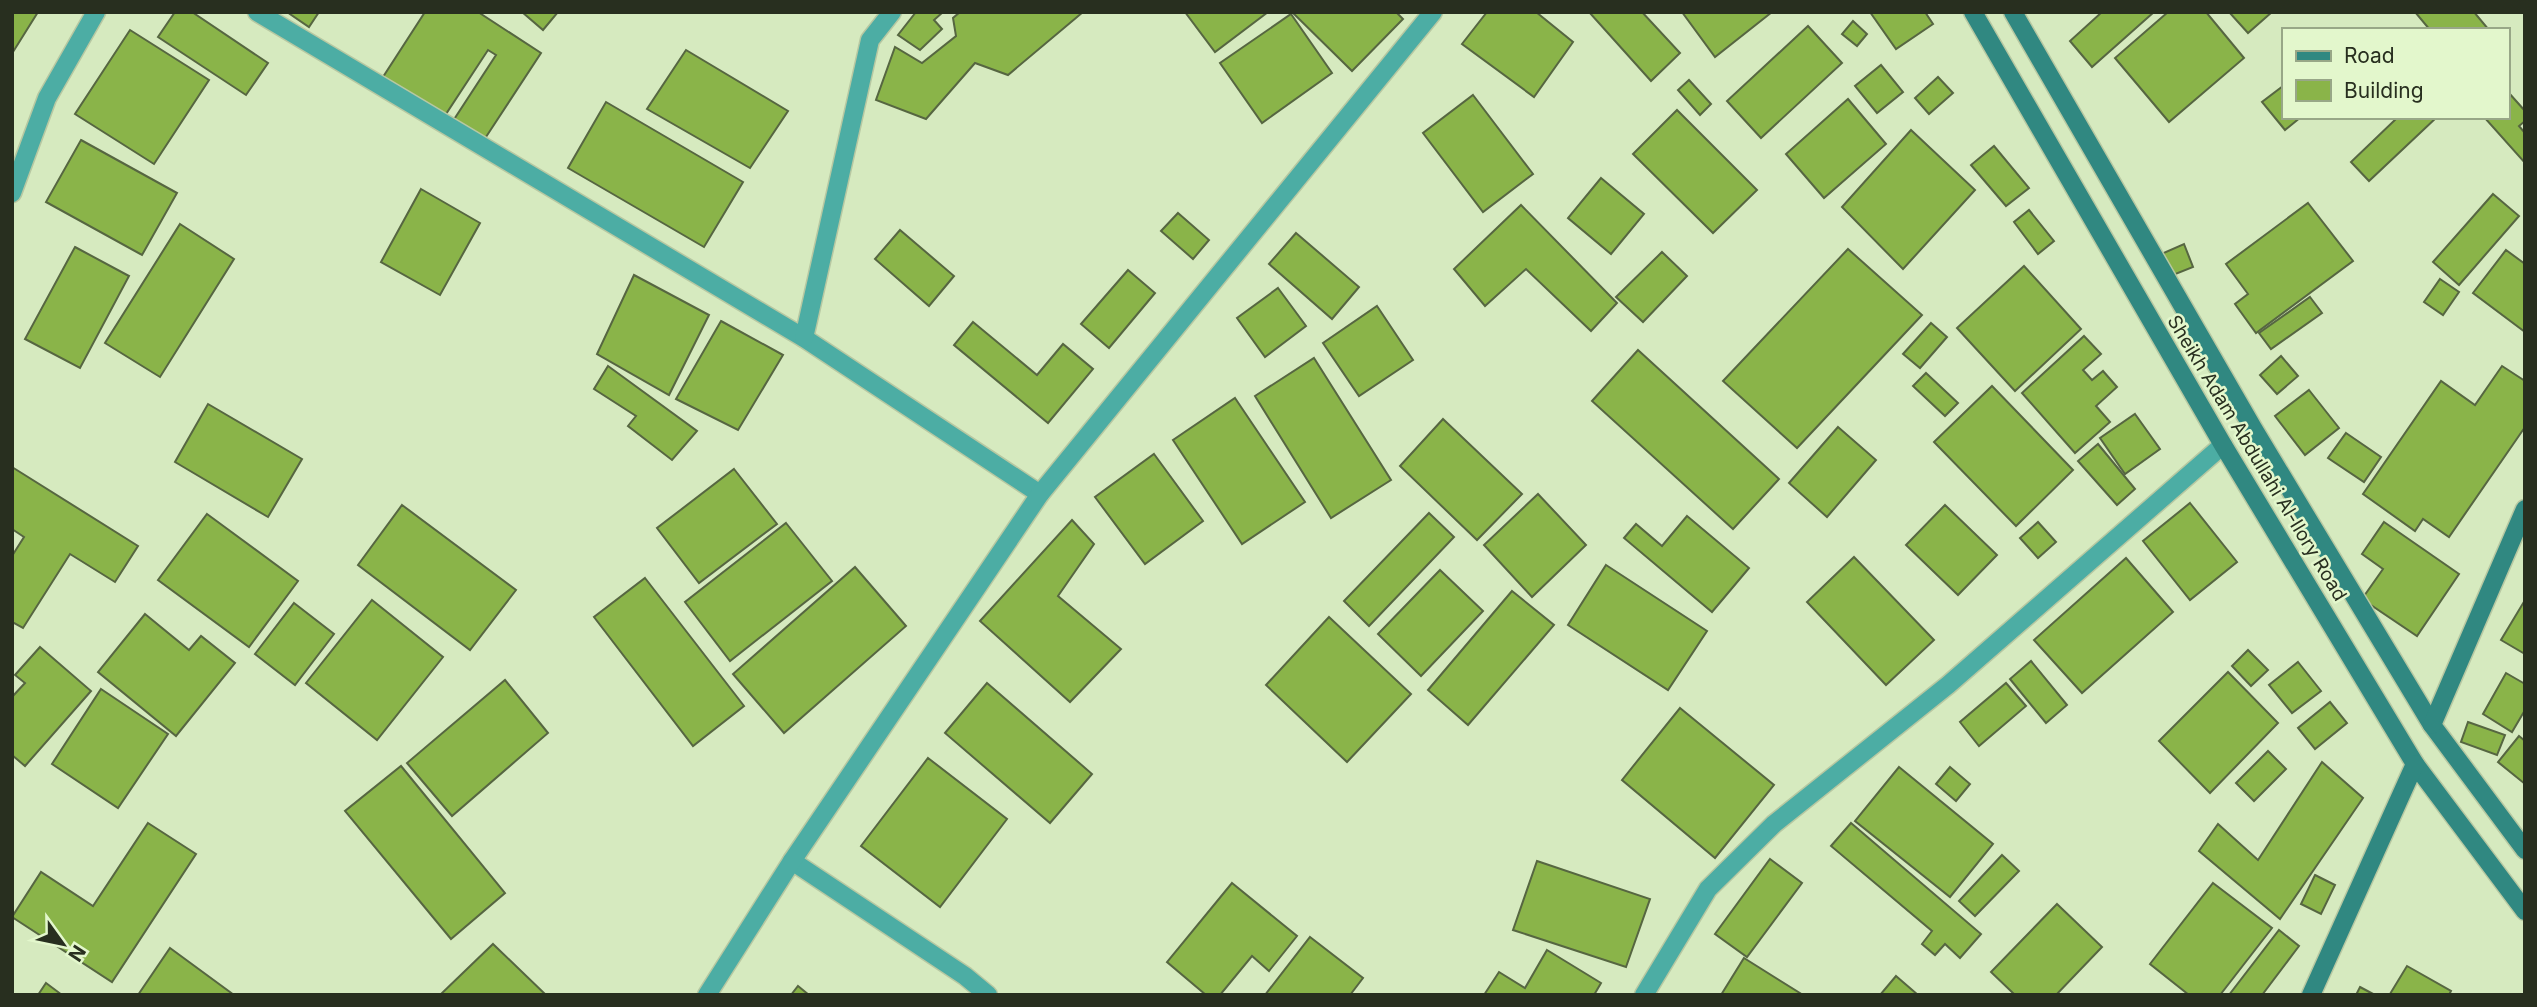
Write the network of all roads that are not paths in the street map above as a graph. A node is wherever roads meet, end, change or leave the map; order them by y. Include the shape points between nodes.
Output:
1 (96, 12) edge
2 (257, 12) edge
3 (892, 12) edge
4 (1433, 12) edge
5 (1973, 12) edge
6 (2013, 12) edge
7 (12, 193) edge
8 (804, 338) junction
9 (2223, 445) junction
10 (1040, 494) junction
11 (2525, 509) edge
12 (2432, 725) junction
13 (2415, 764) junction
14 (2525, 850) edge
15 (792, 861) junction
16 (2525, 911) edge
17 (707, 995) edge
18 (988, 995) edge
19 (1644, 995) edge
20 (2311, 995) edge

1 - 7 street via 47,98
2 - 8 street
3 - 8 street via 870,40
4 - 10 street
5 - 9 street, Sheikh Adam Abdullahi Al-Ilory Road
6 - 12 street, Sheikh Adam Abdullahi Al-Ilory Road via 2246,416
8 - 10 street
9 - 13 street, Sheikh Adam Abdullahi Al-Ilory Road
9 - 19 street via 1948,685 1774,824 1709,889
10 - 15 street
11 - 12 street
12 - 14 street, Sheikh Adam Abdullahi Al-Ilory Road
13 - 16 street, Sheikh Adam Abdullahi Al-Ilory Road
13 - 20 street
15 - 17 street
15 - 18 street

